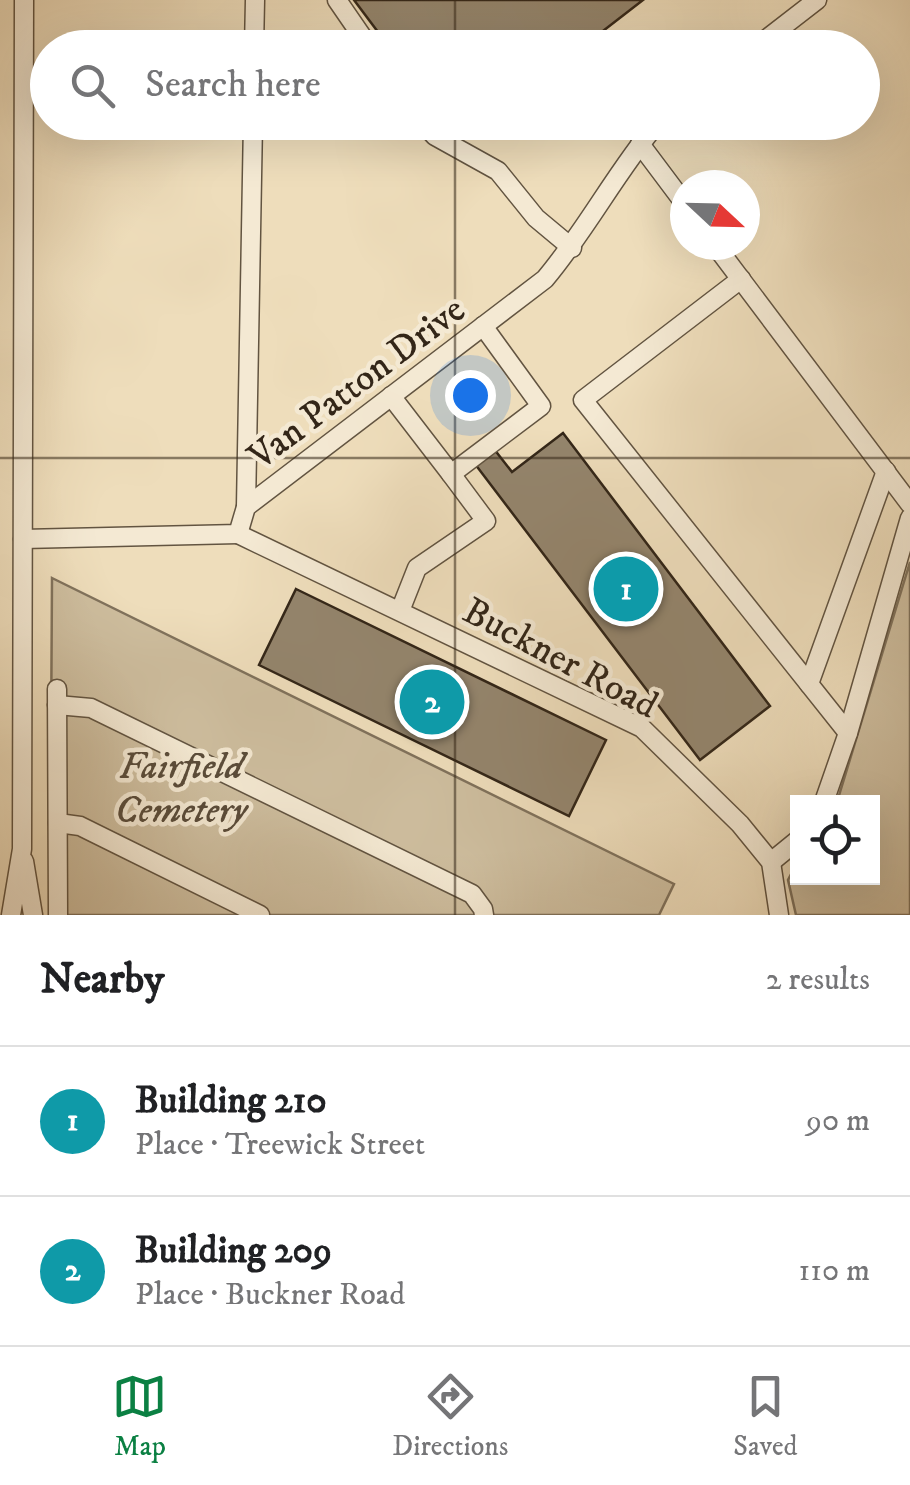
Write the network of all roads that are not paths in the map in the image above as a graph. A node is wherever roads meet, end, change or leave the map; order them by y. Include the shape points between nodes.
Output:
1 (24, 0) edge
2 (255, 0) edge
3 (338, 0) edge
4 (818, 0) edge
5 (254, 30) edge
6 (358, 30) edge
7 (779, 30) edge
8 (253, 140) edge
9 (442, 140) edge
10 (643, 140) edge
11 (640, 144) junction
12 (670, 184) edge
13 (572, 248) junction
14 (727, 260) edge
15 (741, 279) junction
16 (483, 326) junction
17 (391, 396) junction
18 (886, 471) junction
19 (450, 474) junction
20 (910, 504) edge
21 (246, 507) junction
22 (910, 518) edge
23 (238, 534) junction
24 (23, 538) junction
25 (400, 611) junction
26 (809, 684) junction
27 (848, 733) junction
28 (826, 795) edge
29 (58, 823) junction
30 (790, 847) edge
31 (22, 849) junction
32 (771, 862) junction
33 (10, 915) edge
34 (33, 915) edge
35 (58, 915) edge
36 (260, 915) edge
37 (484, 915) edge
38 (779, 915) edge

1 - 24 street
2 - 5 street
3 - 6 street
4 - 7 street
8 - 21 street
9 - 13 street via 498,172
10 - 11 street, Van Patton Drive
11 - 12 street
11 - 13 street, Van Patton Drive
13 - 16 street, Van Patton Drive
14 - 15 street
15 - 18 street
15 - 26 street via 583,400
16 - 17 street, Van Patton Drive
16 - 19 street via 541,406
17 - 19 street
17 - 21 street, Van Patton Drive
18 - 20 street
18 - 26 street
19 - 25 street via 486,521 417,568
21 - 23 street, Van Patton Drive
22 - 27 street
23 - 24 street
23 - 25 street, Buckner Road
24 - 31 street
25 - 32 street, Buckner Road via 642,728
26 - 27 street
27 - 28 street
29 - 35 street
29 - 36 street via 80,826
29 - 37 street via 57,697 92,708 472,894
30 - 32 street
31 - 33 street
31 - 34 street
32 - 38 street

